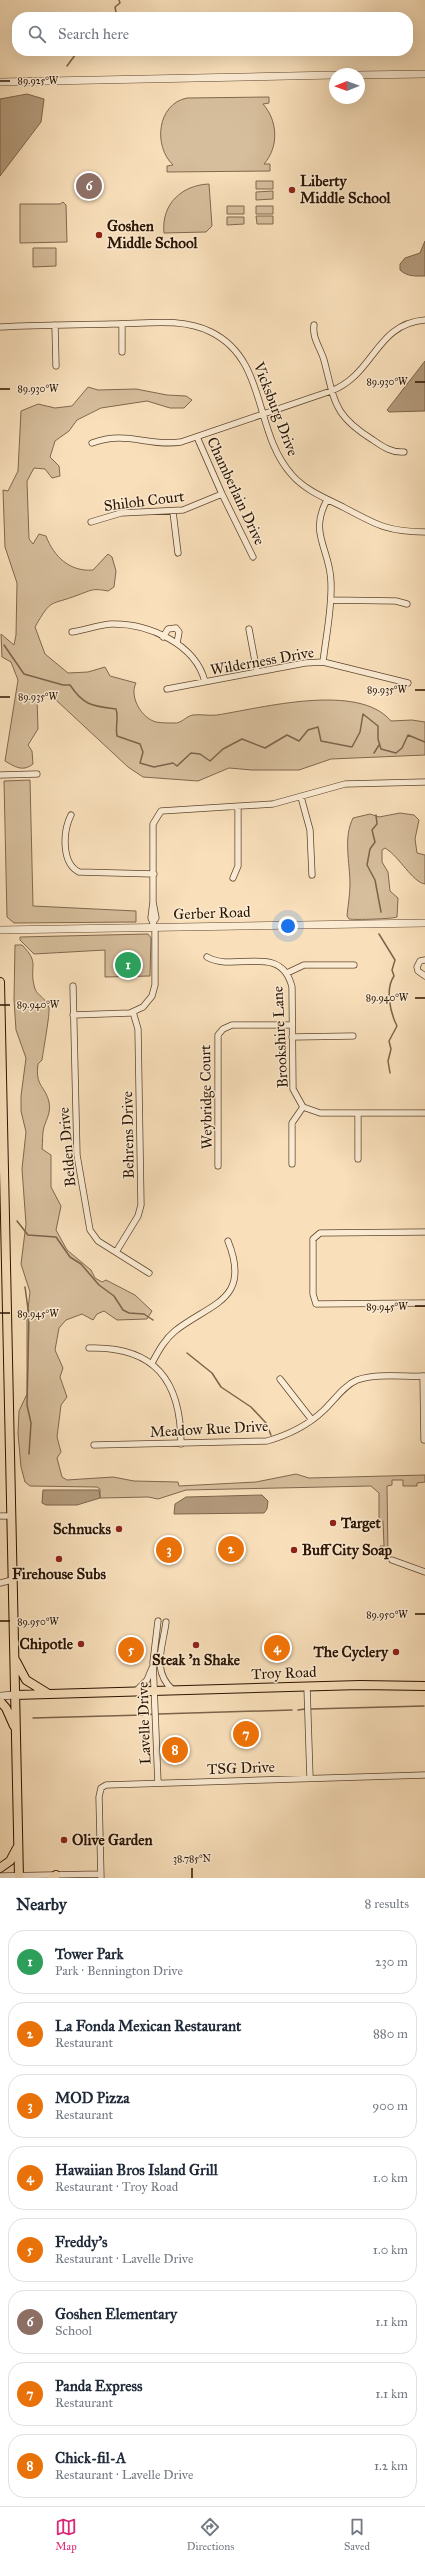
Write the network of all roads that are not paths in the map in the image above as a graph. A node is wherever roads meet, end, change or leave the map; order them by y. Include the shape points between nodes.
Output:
1 (425, 74) edge
2 (329, 75) edge
3 (365, 75) edge
4 (0, 82) edge
5 (425, 320) edge
6 (122, 324) junction
7 (55, 325) junction
8 (314, 325) dead end
9 (0, 327) edge
10 (122, 352) dead end
11 (56, 366) dead end
12 (331, 391) junction
13 (262, 414) junction
14 (197, 437) junction
15 (92, 444) dead end
16 (404, 452) dead end
17 (222, 494) junction
18 (327, 500) junction
19 (173, 512) junction
20 (91, 522) dead end
21 (425, 532) edge
22 (178, 553) dead end
23 (253, 557) dead end
24 (331, 600) junction
25 (407, 604) dead end
26 (249, 629) dead end
27 (72, 632) dead end
28 (163, 637) junction
29 (177, 643) junction
30 (323, 662) junction
31 (257, 672) junction
32 (205, 682) junction
33 (408, 682) dead end
34 (167, 690) dead end
35 (37, 774) dead end
36 (0, 776) edge
37 (425, 782) edge
38 (301, 797) junction
39 (238, 808) junction
40 (71, 815) dead end
41 (154, 874) junction
42 (312, 875) dead end
43 (233, 878) dead end
44 (425, 923) edge
45 (154, 925) junction
46 (0, 930) edge
47 (207, 957) dead end
48 (425, 960) edge
49 (354, 965) dead end
50 (287, 973) junction
51 (424, 976) edge
52 (0, 982) edge
53 (72, 986) dead end
54 (133, 1012) junction
55 (73, 1015) junction
56 (292, 1025) junction
57 (353, 1036) dead end
58 (292, 1037) junction
59 (303, 1107) junction
60 (425, 1113) edge
61 (358, 1114) junction
62 (358, 1159) dead end
63 (292, 1164) dead end
64 (218, 1166) dead end
65 (425, 1232) edge
66 (228, 1241) dead end
67 (116, 1252) junction
68 (149, 1273) dead end
69 (425, 1303) edge
70 (89, 1348) dead end
71 (152, 1363) junction
72 (424, 1376) edge
73 (280, 1379) dead end
74 (312, 1420) junction
75 (424, 1440) dead end
76 (181, 1444) junction
77 (94, 1445) dead end
78 (0, 1516) edge
79 (11, 1516) junction
80 (392, 1560) dead end
81 (425, 1572) edge
82 (12, 1580) junction
83 (0, 1583) edge
84 (158, 1622) dead end
85 (166, 1622) dead end
86 (14, 1655) junction
87 (153, 1662) junction
88 (425, 1686) edge
89 (307, 1687) junction
90 (154, 1690) junction
91 (173, 1690) junction
92 (136, 1691) junction
93 (50, 1694) junction
94 (15, 1695) junction
95 (0, 1696) edge
96 (0, 1701) edge
97 (16, 1730) junction
98 (425, 1775) edge
99 (310, 1778) junction
100 (158, 1783) junction
101 (18, 1846) junction
102 (0, 1868) edge
103 (0, 1876) edge
104 (101, 1876) edge
105 (19, 1877) edge
106 (54, 1877) edge

1 - 3 street
2 - 4 street
5 - 12 street via 409,323 390,333 360,373 343,386
6 - 7 street, Vicksburg Drive
6 - 10 street
6 - 13 street, Vicksburg Drive via 188,324 219,336 232,346 247,365 254,380
7 - 9 street, Vicksburg Drive
7 - 11 street
8 - 12 street via 314,338 322,354
12 - 13 street
12 - 16 street via 340,412 353,428 387,449
13 - 14 street
13 - 18 street, Vicksburg Drive via 274,446 287,470 301,484
14 - 15 street via 175,443 122,437
14 - 17 street, Chamberlain Drive
17 - 19 street, Shiloh Court via 194,507
17 - 23 street, Chamberlain Drive
18 - 21 street, Vicksburg Drive via 383,528 401,532
18 - 24 street via 320,513 319,530 330,575
19 - 20 street, Shiloh Court via 121,513
19 - 22 street
24 - 25 street via 396,601
24 - 30 street
26 - 31 street
27 - 28 street via 117,624 141,628
28 - 29 street
28 - 29 street via 168,629 176,628 180,632
29 - 32 street via 194,657
30 - 31 street, Wilderness Drive
30 - 33 street, Wilderness Drive
31 - 32 street, Wilderness Drive
32 - 34 street, Wilderness Drive
35 - 36 street
37 - 38 street via 345,784
38 - 39 street via 273,804
38 - 42 street via 310,830
39 - 41 street via 161,811 153,824
39 - 43 street via 238,866
40 - 41 street via 66,825 67,859 73,869 79,872
41 - 45 street via 151,918
44 - 45 street, Gerber Road
45 - 46 street, Gerber Road
45 - 54 street via 154,990 148,1002
47 - 50 street, Brookshire Lane via 215,962 276,964
48 - 51 street via 417,964 418,971
49 - 50 street via 304,966
50 - 56 street, Brookshire Lane via 292,987
52 - 79 main road
53 - 55 street, Belden Drive
54 - 55 street
54 - 67 street, Behrens Drive via 138,1029 141,1205 138,1216
55 - 67 street, Belden Drive via 77,1148 82,1189 92,1235
56 - 58 street, Brookshire Lane
56 - 64 street, Weybridge Court via 232,1025 218,1035
57 - 58 street
58 - 59 street, Brookshire Lane via 293,1089
59 - 61 street via 320,1113
59 - 63 street via 292,1123
60 - 61 street
61 - 62 street
65 - 69 street via 316,1234 313,1238 314,1302 318,1305
66 - 71 street via 235,1268 230,1290 215,1307 171,1335
67 - 68 street, Belden Drive
70 - 71 street via 128,1351
71 - 76 street via 167,1379 175,1395 180,1415
72 - 74 street, Meadow Rue Drive via 373,1377 357,1380
72 - 75 street
73 - 74 street
74 - 76 street, Meadow Rue Drive via 286,1435 266,1441
76 - 77 street, Meadow Rue Drive
78 - 79 street
79 - 82 main road
80 - 81 street
82 - 83 street
82 - 86 main road
84 - 87 street, Lavelle Drive
85 - 91 street, Lavelle Drive via 160,1670 164,1681
86 - 93 main road via 26,1680
86 - 94 main road
87 - 90 street, Lavelle Drive
87 - 92 street, Lavelle Drive via 147,1680
88 - 89 main road, Troy Road via 389,1684
89 - 91 main road, Troy Road
89 - 99 street
90 - 91 main road, Troy Road
90 - 92 main road, Troy Road
90 - 100 street, Lavelle Drive
92 - 93 main road, Troy Road
93 - 94 main road, Troy Road
94 - 95 street, Troy Road
94 - 97 main road
96 - 97 main road
97 - 101 main road
98 - 99 street, TSG Drive
99 - 100 street, TSG Drive
100 - 104 street, TSG Drive via 110,1784 102,1788 99,1797
101 - 102 main road via 10,1861
101 - 105 main road
103 - 105 street
104 - 106 street
105 - 106 street

